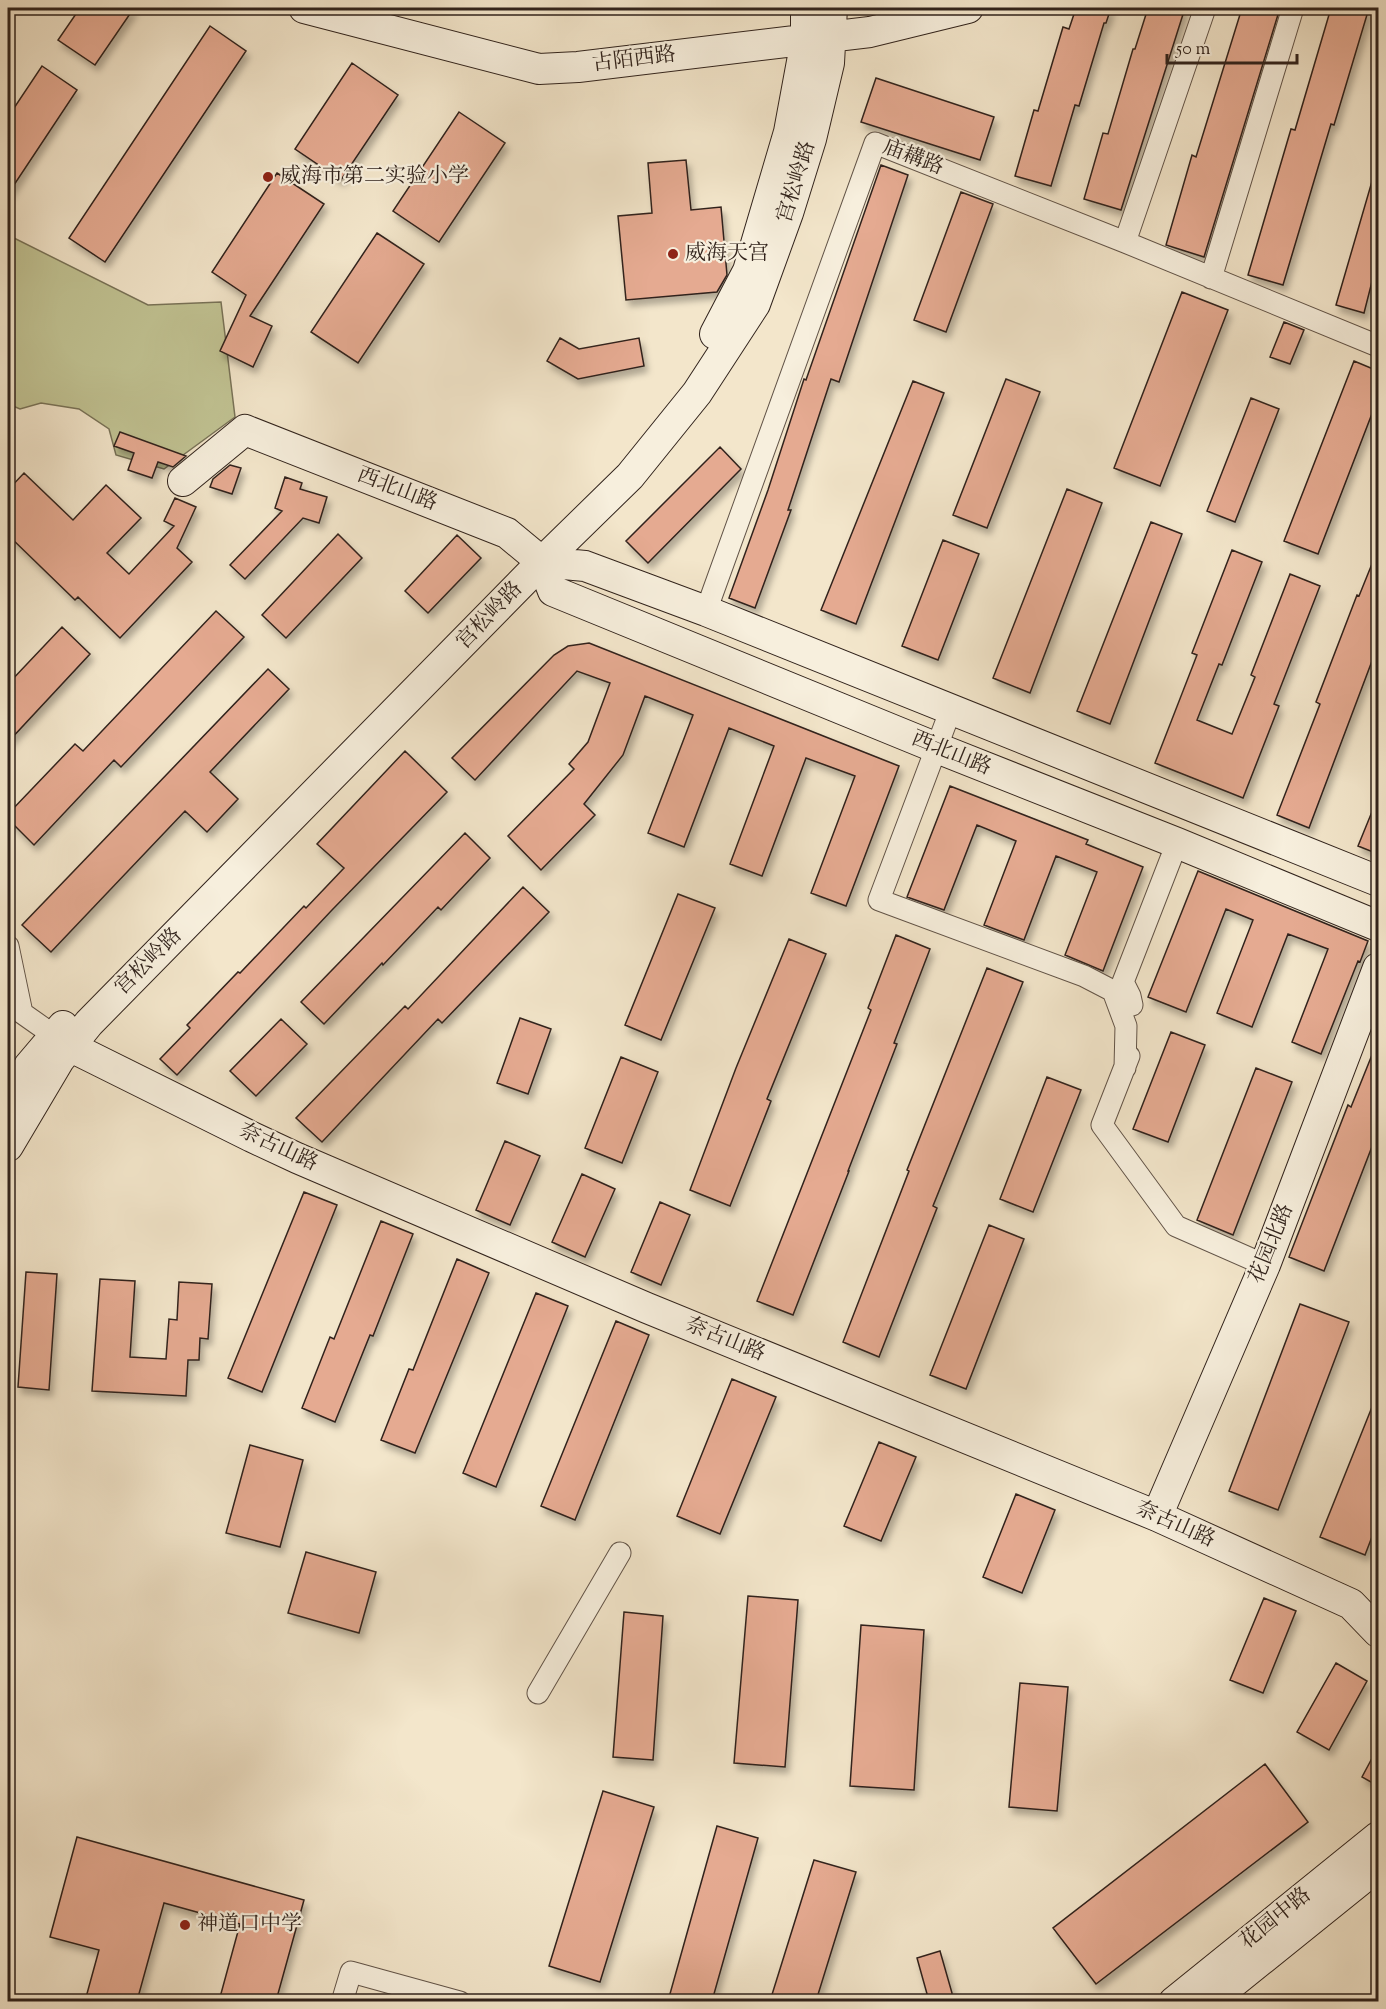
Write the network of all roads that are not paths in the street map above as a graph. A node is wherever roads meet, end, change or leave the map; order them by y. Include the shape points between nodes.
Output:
1 (304, 8) edge
2 (806, 8) edge
3 (832, 8) edge
4 (968, 8) edge
5 (1204, 8) edge
6 (1293, 8) edge
7 (819, 38) junction
8 (1125, 242) junction
9 (1211, 278) junction
10 (1378, 346) edge
11 (183, 481) dead end
12 (535, 556) junction
13 (706, 611) junction
14 (951, 709) junction
15 (936, 748) junction
16 (1177, 843) junction
17 (1378, 881) edge
18 (1378, 926) edge
19 (8, 946) edge
20 (1378, 968) edge
21 (62, 1040) junction
22 (1125, 1068) junction
23 (8, 1105) edge
24 (8, 1146) edge
25 (1265, 1265) junction
26 (1156, 1516) junction
27 (621, 1554) dead end
28 (1378, 1632) edge
29 (538, 1693) dead end
30 (1378, 1837) edge
31 (1378, 1866) edge
32 (342, 2001) edge
33 (460, 2001) edge
34 (1174, 2001) edge
35 (1209, 2001) edge

1 - 7 main road, 古陌西路 via 539,69
2 - 7 main road
3 - 7 main road, 宫松岭路
4 - 7 main road, 古陌西路 via 870,32
5 - 8 street
6 - 9 street
7 - 12 main road, 宫松岭路 via 829,63 811,140 755,304 697,393 630,476
8 - 9 street, 庙耩路
8 - 13 street, 庙耩路 via 875,143
9 - 10 street, 庙耩路
11 - 12 main road, 西北山路 via 245,430 507,532
12 - 13 main road, 西北山路 via 585,566
12 - 15 main road, 西北山路 via 553,591
12 - 21 main road, 宫松岭路
13 - 14 main road, 西北山路
14 - 15 street
14 - 17 main road, 西北山路
15 - 16 main road, 西北山路
15 - 22 street via 879,900 1084,976 1113,991 1126,1026
16 - 18 main road, 西北山路
16 - 22 street via 1123,982 1130,996 1136,1031
19 - 21 street via 22,1013
20 - 25 main road, 花园北路
21 - 23 main road via 29,1066
21 - 24 main road via 59,1060
21 - 26 main road, 奈古山路 via 297,1158 646,1308
22 - 25 street via 1102,1125 1176,1227
25 - 26 main road, 花园北路
26 - 28 main road, 奈古山路 via 1351,1604
27 - 29 street
30 - 34 main road, 花园中路
31 - 35 main road
32 - 33 street via 351,1972

